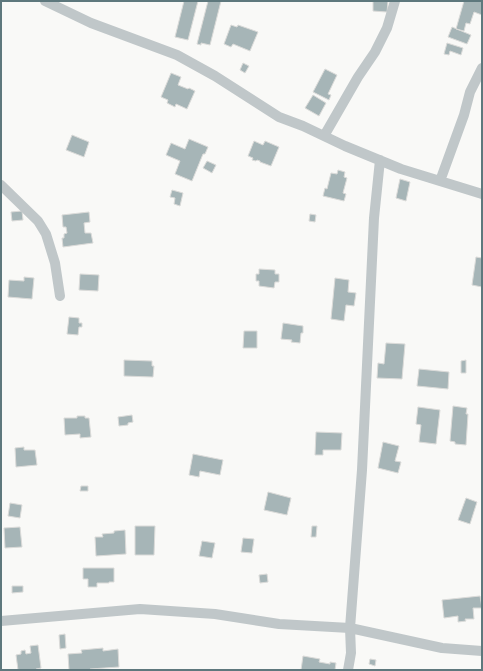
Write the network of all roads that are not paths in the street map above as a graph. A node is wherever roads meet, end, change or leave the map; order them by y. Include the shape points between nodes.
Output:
1 (45, 1) edge
2 (395, 1) edge
3 (482, 68) edge
4 (324, 136) junction
5 (380, 160) junction
6 (440, 181) junction
7 (1, 186) edge
8 (482, 194) edge
9 (60, 296) dead end
10 (1, 621) edge
11 (350, 628) junction
12 (482, 651) edge
13 (348, 670) edge

1 - 4 street via 91,23 177,55 279,117
2 - 4 street via 387,28 375,52
3 - 6 street via 470,92
4 - 5 street
5 - 6 street
5 - 11 street via 374,218 362,470
6 - 8 street
7 - 9 street via 38,221 46,234 55,263
10 - 11 street via 140,609 215,614 279,624
11 - 12 street via 442,648
11 - 13 street via 351,653

